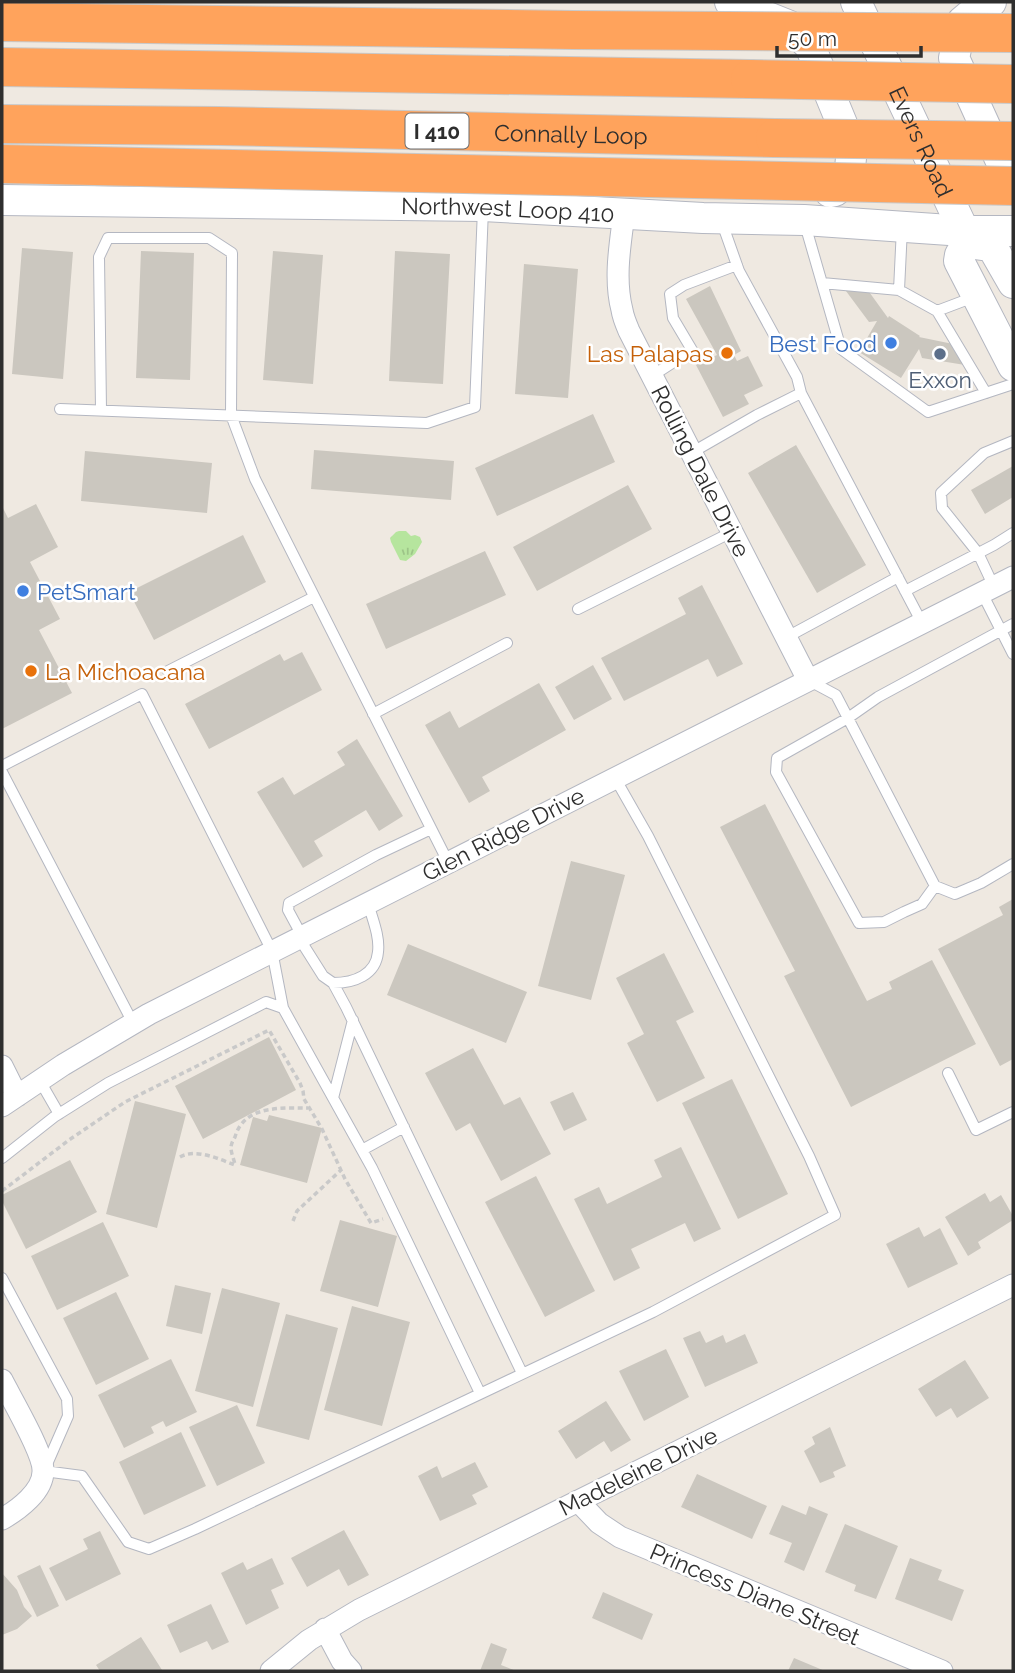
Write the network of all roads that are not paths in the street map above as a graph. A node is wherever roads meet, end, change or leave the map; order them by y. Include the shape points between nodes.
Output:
1 (730, 2) edge
2 (856, 2) edge
3 (991, 2) edge
4 (2, 14) edge
5 (2, 22) edge
6 (1013, 33) edge
7 (2, 67) edge
8 (491, 75) junction
9 (1013, 84) edge
10 (2, 124) edge
11 (1013, 141) edge
12 (2, 164) edge
13 (1013, 185) edge
14 (2, 201) edge
15 (483, 206) junction
16 (624, 214) junction
17 (712, 219) junction
18 (804, 220) junction
19 (902, 226) junction
20 (1013, 231) edge
21 (966, 237) junction
22 (737, 265) junction
23 (822, 283) junction
24 (1013, 284) edge
25 (899, 290) junction
26 (976, 296) junction
27 (937, 311) junction
28 (1013, 366) edge
29 (652, 376) junction
30 (1013, 384) edge
31 (801, 393) junction
32 (986, 393) junction
33 (60, 408) dead end
34 (101, 410) junction
35 (231, 415) junction
36 (1013, 440) edge
37 (1002, 445) junction
38 (691, 453) junction
39 (1013, 454) edge
40 (732, 531) junction
41 (1013, 533) edge
42 (978, 553) junction
43 (898, 577) junction
44 (1013, 577) edge
45 (988, 590) junction
46 (905, 591) junction
47 (314, 597) junction
48 (578, 609) dead end
49 (922, 623) junction
50 (1013, 624) edge
51 (1001, 631) junction
52 (787, 637) junction
53 (507, 643) dead end
54 (1013, 654) edge
55 (168, 671) dead end
56 (808, 680) junction
57 (373, 714) junction
58 (848, 718) junction
59 (2, 766) edge
60 (2, 772) edge
61 (615, 778) junction
62 (431, 829) junction
63 (448, 862) junction
64 (1013, 864) edge
65 (935, 886) junction
66 (369, 902) junction
67 (301, 937) junction
68 (272, 951) junction
69 (333, 983) junction
70 (284, 1008) junction
71 (353, 1020) junction
72 (133, 1023) junction
73 (2, 1066) edge
74 (948, 1073) dead end
75 (40, 1081) junction
76 (333, 1098) junction
77 (9, 1101) edge
78 (1013, 1112) edge
79 (59, 1114) junction
80 (404, 1127) junction
81 (362, 1150) junction
82 (2, 1158) edge
83 (2, 1278) edge
84 (1013, 1285) edge
85 (522, 1373) junction
86 (2, 1380) edge
87 (480, 1393) junction
88 (7, 1404) edge
89 (44, 1471) junction
90 (578, 1502) junction
91 (2, 1518) edge
92 (326, 1629) junction
93 (271, 1671) edge
94 (351, 1671) edge
95 (942, 1671) edge

1 - 17 main road via 790,26 810,46 852,148 849,178 835,191
2 - 21 main road, Evers Road
3 - 13 main road via 962,22 954,58
4 - 8 highway via 413,51
5 - 6 highway, bridge
7 - 8 highway
8 - 9 highway, bridge
10 - 11 highway, Connally Loop / I 410, bridge
12 - 13 highway, bridge
14 - 15 main road, Northwest Loop 410
15 - 16 main road, Northwest Loop 410
15 - 35 lane via 475,407 427,423
16 - 17 main road, Northwest Loop 410
16 - 29 street, Rolling Dale Drive via 619,254 621,309
17 - 18 main road, Northwest Loop 410
17 - 22 lane
18 - 19 main road, Northwest Loop 410
18 - 23 lane
19 - 21 main road, Northwest Loop 410
19 - 25 lane
20 - 21 main road, Northwest Loop 410
21 - 24 main road via 994,250
21 - 26 main road, Evers Road via 959,261
22 - 29 lane via 670,294 673,318 692,350
22 - 31 lane via 797,377
23 - 25 lane
23 - 32 lane via 841,349 928,412
25 - 27 lane
26 - 27 lane
26 - 28 main road, Evers Road
27 - 32 lane
29 - 38 street, Rolling Dale Drive
30 - 32 lane
31 - 38 lane
31 - 43 lane
33 - 34 lane
34 - 35 lane
34 - 35 lane via 99,257 108,238 209,238 232,253
35 - 47 lane via 255,479
36 - 37 lane
37 - 39 lane
37 - 42 lane via 984,453 941,493 942,508
38 - 40 street, Rolling Dale Drive
40 - 48 lane
40 - 52 street, Rolling Dale Drive
41 - 42 lane
42 - 45 lane
42 - 46 lane
43 - 46 lane
43 - 52 lane
44 - 45 street, Glen Ridge Drive
45 - 49 street, Glen Ridge Drive
45 - 51 lane
46 - 49 lane
47 - 55 lane
47 - 57 lane
49 - 56 street, Glen Ridge Drive
50 - 51 lane
51 - 54 lane
51 - 58 lane
52 - 56 street, Rolling Dale Drive
53 - 57 lane
56 - 58 lane via 836,695
56 - 61 street, Glen Ridge Drive
57 - 62 lane
58 - 65 lane
58 - 65 lane via 777,758 776,772 859,923 884,922 922,904
59 - 68 lane via 142,694
60 - 72 lane
61 - 63 street, Glen Ridge Drive
61 - 85 lane via 810,1156 835,1215 653,1312
62 - 63 lane
62 - 67 lane via 289,903
63 - 66 street, Glen Ridge Drive
64 - 65 lane via 954,894
66 - 67 street, Glen Ridge Drive
66 - 69 lane via 377,939 374,964 356,980
67 - 68 street, Glen Ridge Drive
67 - 69 lane via 323,976
68 - 70 lane
68 - 72 street, Glen Ridge Drive
69 - 71 lane
70 - 76 lane
70 - 79 lane via 266,1002 108,1083
71 - 76 lane
71 - 80 lane
72 - 75 street, Glen Ridge Drive
73 - 77 street
74 - 78 lane via 976,1130
75 - 77 street, Glen Ridge Drive
75 - 79 lane
76 - 81 lane
79 - 82 lane
80 - 81 lane
80 - 85 lane
81 - 87 lane
83 - 89 lane via 67,1399 68,1416
84 - 90 street, Madeleine Drive
85 - 87 lane
86 - 88 street
87 - 89 lane via 149,1549 128,1542 82,1476
88 - 89 street via 38,1452
89 - 91 street via 30,1497
90 - 92 street, Madeleine Drive
90 - 95 street, Princess Diane Street via 620,1537
92 - 93 street, Madeleine Drive
92 - 94 street

